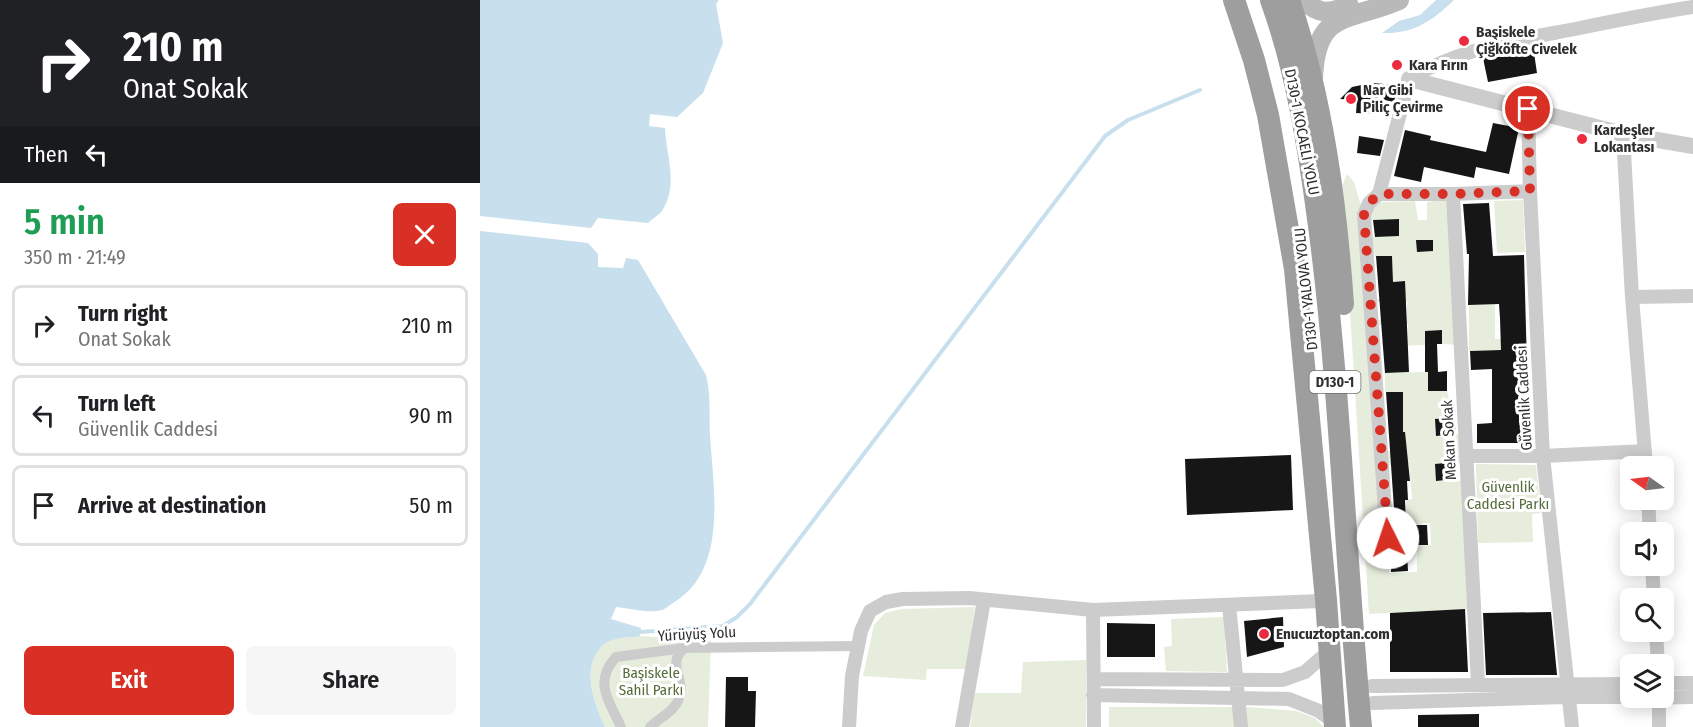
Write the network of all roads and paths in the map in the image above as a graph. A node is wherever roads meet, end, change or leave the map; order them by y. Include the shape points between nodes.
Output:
1 (1234, 0) edge
2 (1249, 0) edge
3 (1271, 0) edge
4 (1289, 0) edge
5 (1303, 0) edge
6 (1365, 0) edge
7 (1399, 0) edge
8 (1672, 5) edge
9 (1693, 7) edge
10 (1409, 79) junction
11 (1312, 80) junction
12 (1528, 109) junction
13 (1623, 134) junction
14 (1693, 146) edge
15 (1530, 191) junction
16 (1379, 194) junction
17 (1454, 194) junction
18 (1328, 291) junction
19 (1693, 296) edge
20 (1632, 297) junction
21 (1346, 341) junction
22 (1645, 451) junction
23 (1466, 456) junction
24 (1543, 456) junction
25 (1645, 456) edge
26 (1388, 538) dead end
27 (984, 600) junction
28 (1326, 600) junction
29 (1229, 605) junction
30 (1093, 610) junction
31 (857, 646) junction
32 (684, 648) junction
33 (1329, 651) junction
34 (1094, 679) junction
35 (1236, 681) junction
36 (1674, 683) edge
37 (1693, 683) edge
38 (1478, 685) junction
39 (1620, 685) edge
40 (1568, 691) junction
41 (1093, 695) junction
42 (1372, 695) junction
43 (1620, 696) edge
44 (1238, 698) junction
45 (1674, 698) edge
46 (1693, 698) edge
47 (1659, 708) edge
48 (1338, 725) edge
49 (621, 727) edge
50 (650, 727) edge
51 (849, 727) edge
52 (962, 727) edge
53 (1094, 727) edge
54 (1241, 727) edge
55 (1361, 727) edge
56 (1375, 727) edge
57 (1572, 727) edge
58 (1659, 727) edge

1 - 28 highway via 1268,114 1294,268
2 - 48 highway, D130-1 YALOVA YOLU / D130-1 via 1264,42 1290,160 1306,261
3 - 18 highway, D130-1 KOCAELİ YOLU / D130-1 via 1302,118
4 - 11 highway
5 - 6 main road via 1324,13
7 - 11 main road via 1332,24 1318,42
8 - 9 street
8 - 10 street via 1472,50
10 - 12 street
10 - 16 street
11 - 21 highway via 1326,147 1341,263
12 - 13 street
12 - 15 street, Güvenlik Caddesi
13 - 14 street
13 - 20 street
15 - 17 street
15 - 24 street, Güvenlik Caddesi
16 - 17 street
16 - 26 street via 1364,215
17 - 23 street, Mekan Sokak
18 - 21 highway
18 - 55 highway, D130-1 KOCAELİ YOLU / D130-1
19 - 20 street
20 - 22 street
21 - 42 highway
22 - 24 street
22 - 25 street
23 - 24 street
23 - 38 street, Mekan Sokak
24 - 40 street, Güvenlik Caddesi
27 - 30 street
27 - 31 street via 886,602 864,620
27 - 52 street
28 - 29 street
28 - 33 highway
29 - 30 street
29 - 35 street
30 - 34 street
31 - 32 street, Yürüyüş Yolu
31 - 51 street
32 - 49 street, Yürüyüş Yolu via 623,655 608,666 604,689
32 - 50 street via 674,662 681,681 678,701
33 - 35 street via 1305,672 1290,679
33 - 48 highway
34 - 35 street
34 - 41 street
35 - 44 street
36 - 37 street
38 - 40 street
38 - 42 street
39 - 40 street
40 - 42 street
40 - 43 street
40 - 57 street, Güvenlik Caddesi
41 - 44 street
41 - 53 street
42 - 56 highway
44 - 48 street via 1289,699 1319,711
44 - 54 street
45 - 46 street
47 - 58 street

